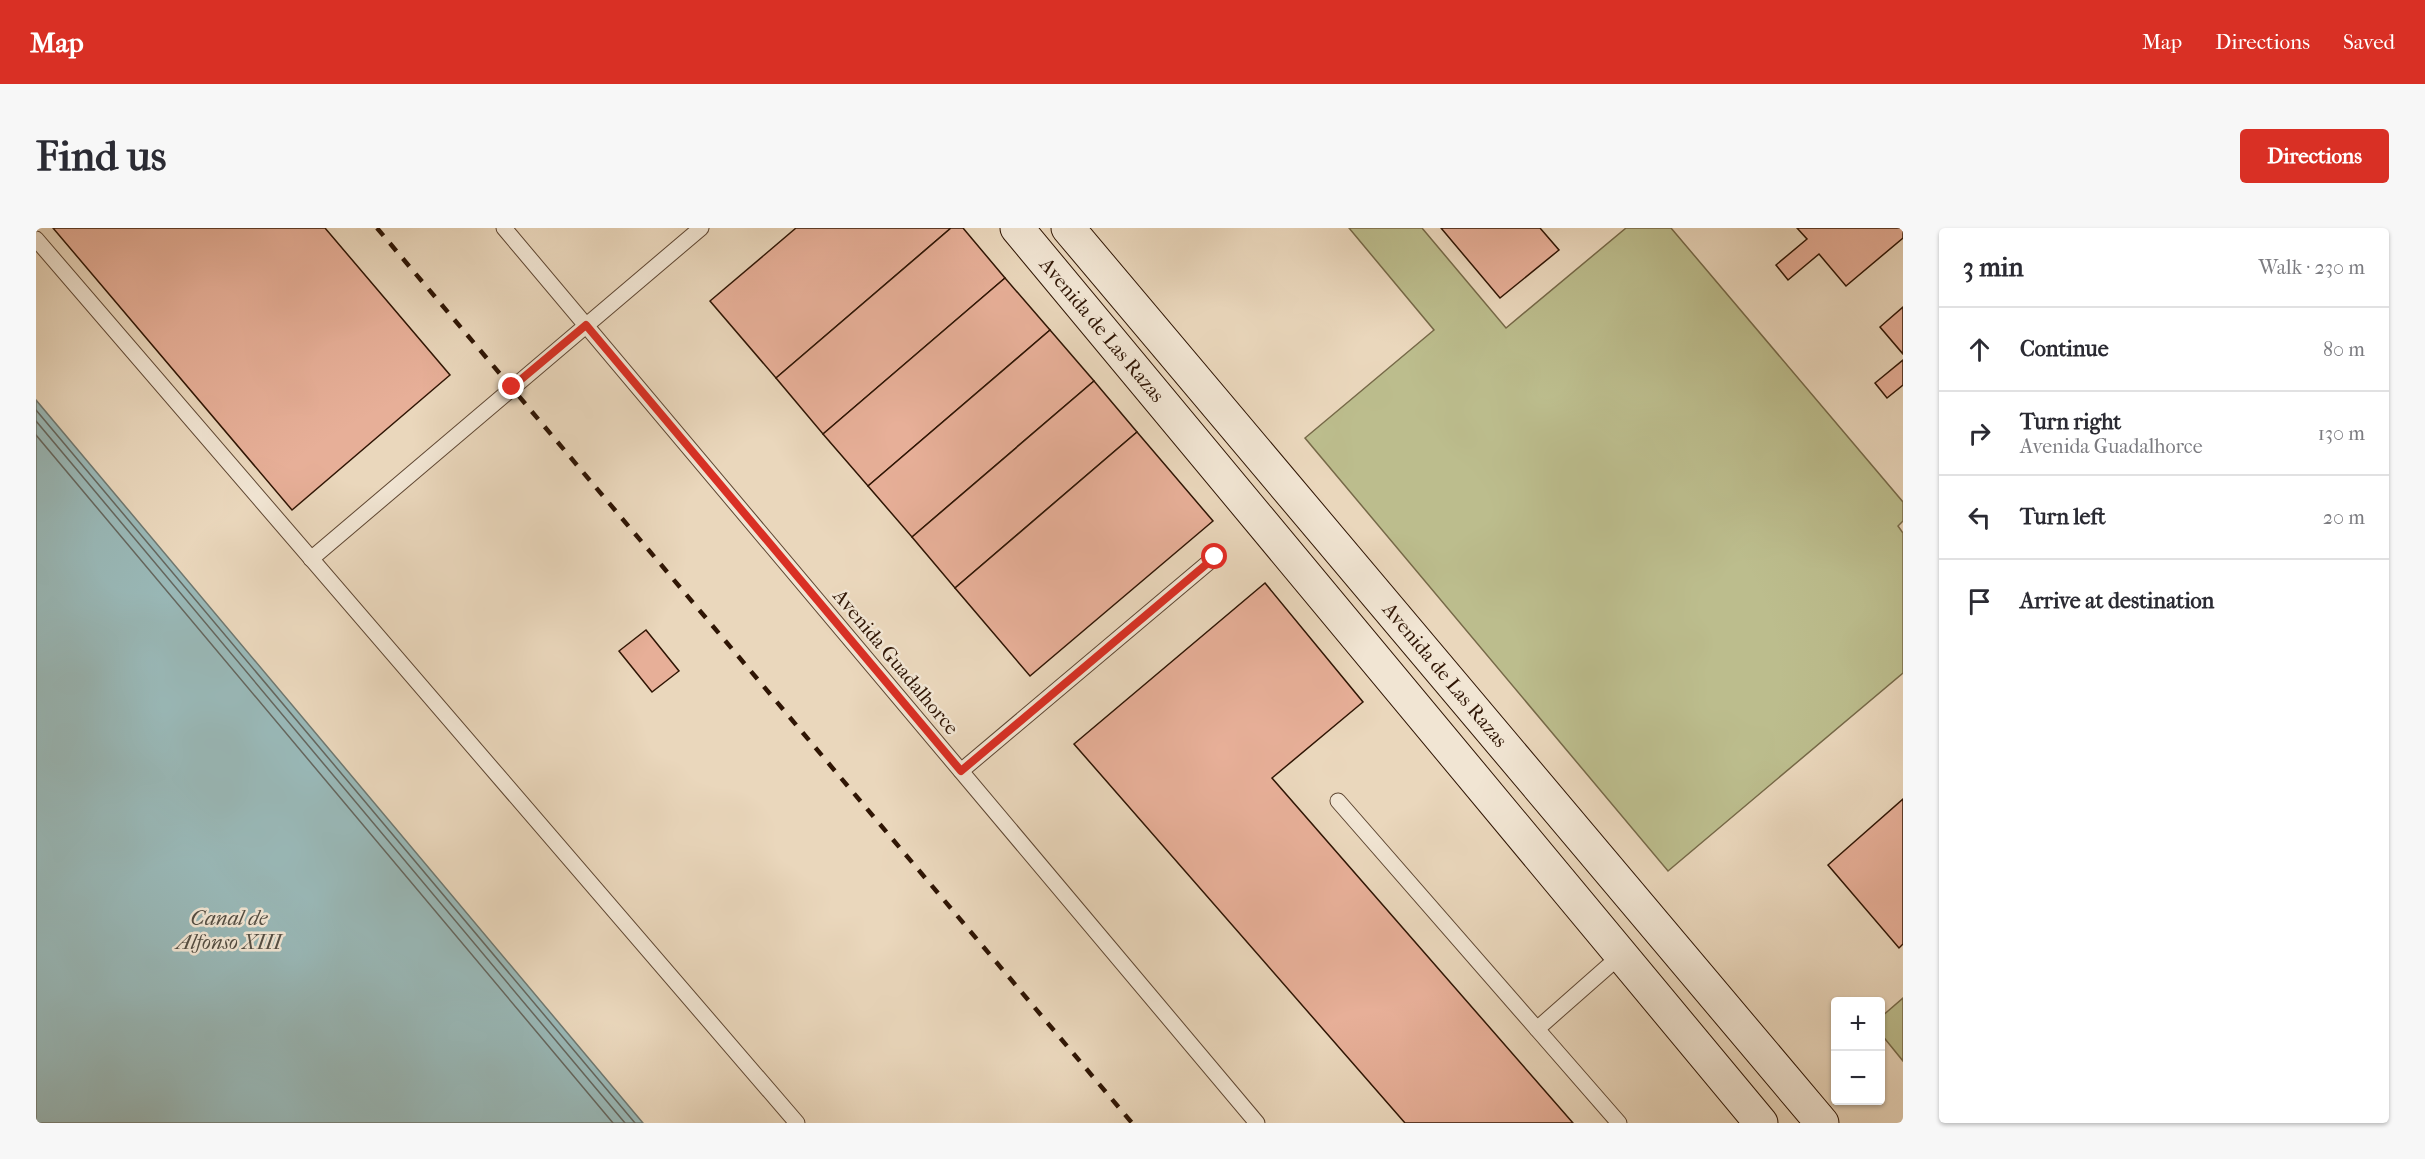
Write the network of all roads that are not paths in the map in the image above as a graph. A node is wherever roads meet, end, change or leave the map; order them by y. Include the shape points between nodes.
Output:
1 (504, 228) edge
2 (701, 228) edge
3 (1017, 228) edge
4 (1068, 228) edge
5 (36, 239) edge
6 (586, 325) junction
7 (1215, 557) dead end
8 (311, 559) junction
9 (961, 771) junction
10 (1338, 801) dead end
11 (1621, 955) junction
12 (1537, 1029) junction
13 (797, 1123) edge
14 (1257, 1123) edge
15 (1619, 1123) edge
16 (1761, 1123) edge
17 (1822, 1123) edge

1 - 6 lane, Avenida Guadalhorce
2 - 6 lane
3 - 11 main road, Avenida de Las Razas
4 - 17 main road, Avenida de Las Razas
5 - 8 lane
6 - 8 lane
6 - 9 lane, Avenida Guadalhorce
7 - 9 lane
8 - 13 lane
9 - 14 lane, Avenida Guadalhorce
10 - 12 lane
11 - 12 lane
11 - 16 main road, Avenida de Las Razas
12 - 15 lane

